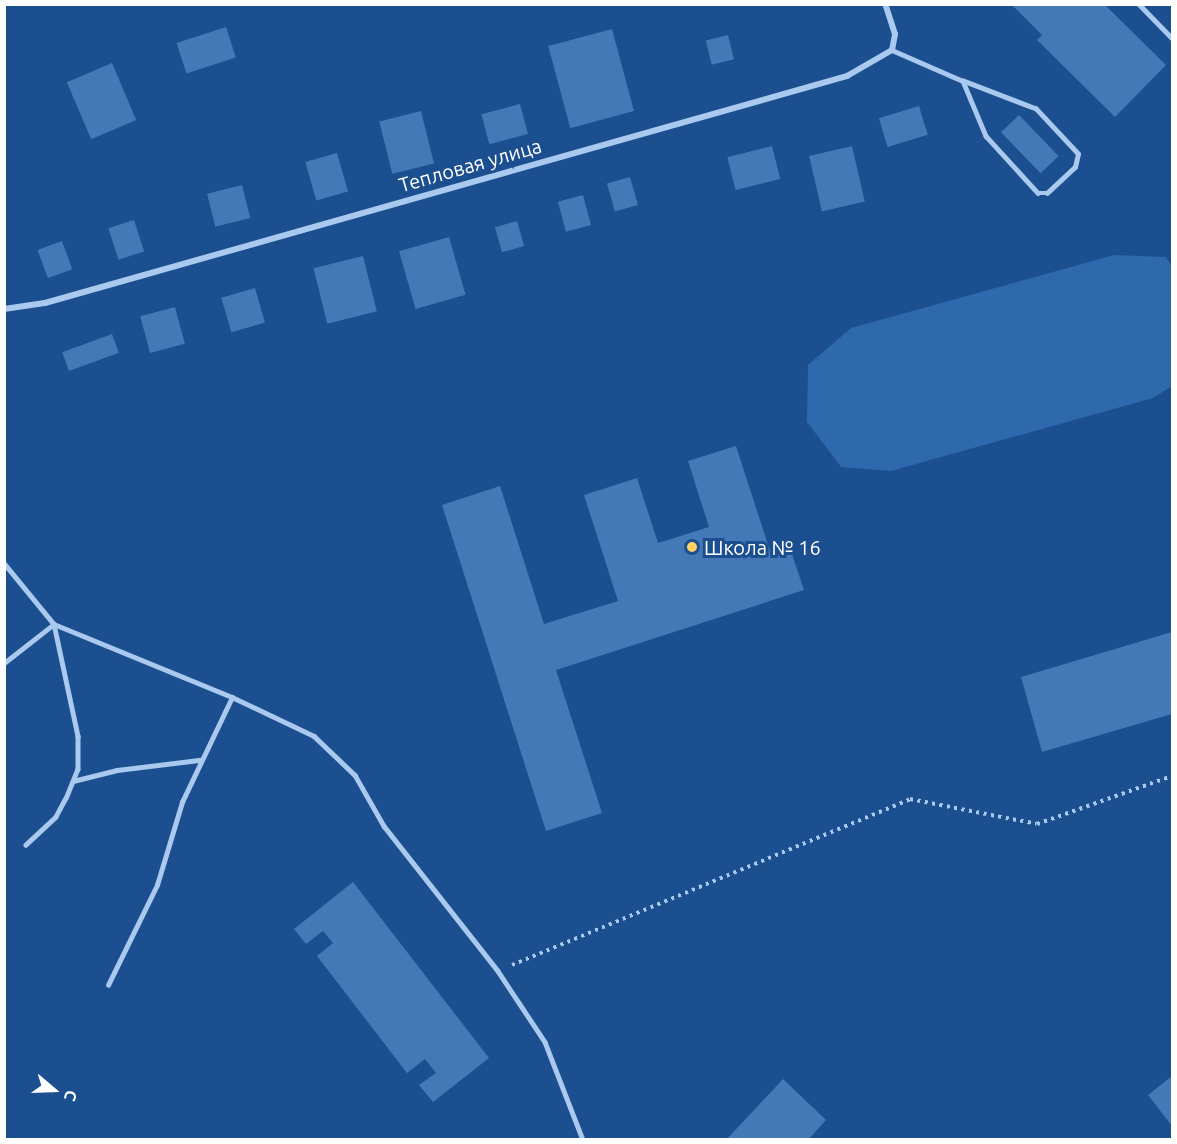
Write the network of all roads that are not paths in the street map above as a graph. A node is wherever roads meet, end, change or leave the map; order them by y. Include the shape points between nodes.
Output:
1 (885, 4) edge
2 (1139, 4) edge
3 (1173, 39) edge
4 (892, 50) junction
5 (963, 81) junction
6 (4, 309) edge
7 (4, 563) edge
8 (54, 624) junction
9 (4, 663) edge
10 (232, 696) junction
11 (200, 760) junction
12 (73, 781) junction
13 (26, 845) dead end
14 (108, 985) dead end
15 (583, 1140) edge

1 - 4 street via 895,34
2 - 3 lane
4 - 5 lane
4 - 6 street, Тепловая улица via 847,76 45,303
5 - 5 lane via 986,136 1038,193 1047,193 1075,167 1078,154 1036,109
7 - 8 lane
8 - 9 lane
8 - 10 lane
8 - 12 lane via 78,735 78,769
10 - 11 lane
10 - 15 lane via 314,736 355,775 384,826 498,971 545,1042
11 - 12 lane via 117,770
11 - 14 lane via 182,802 157,885
12 - 13 lane via 56,816

